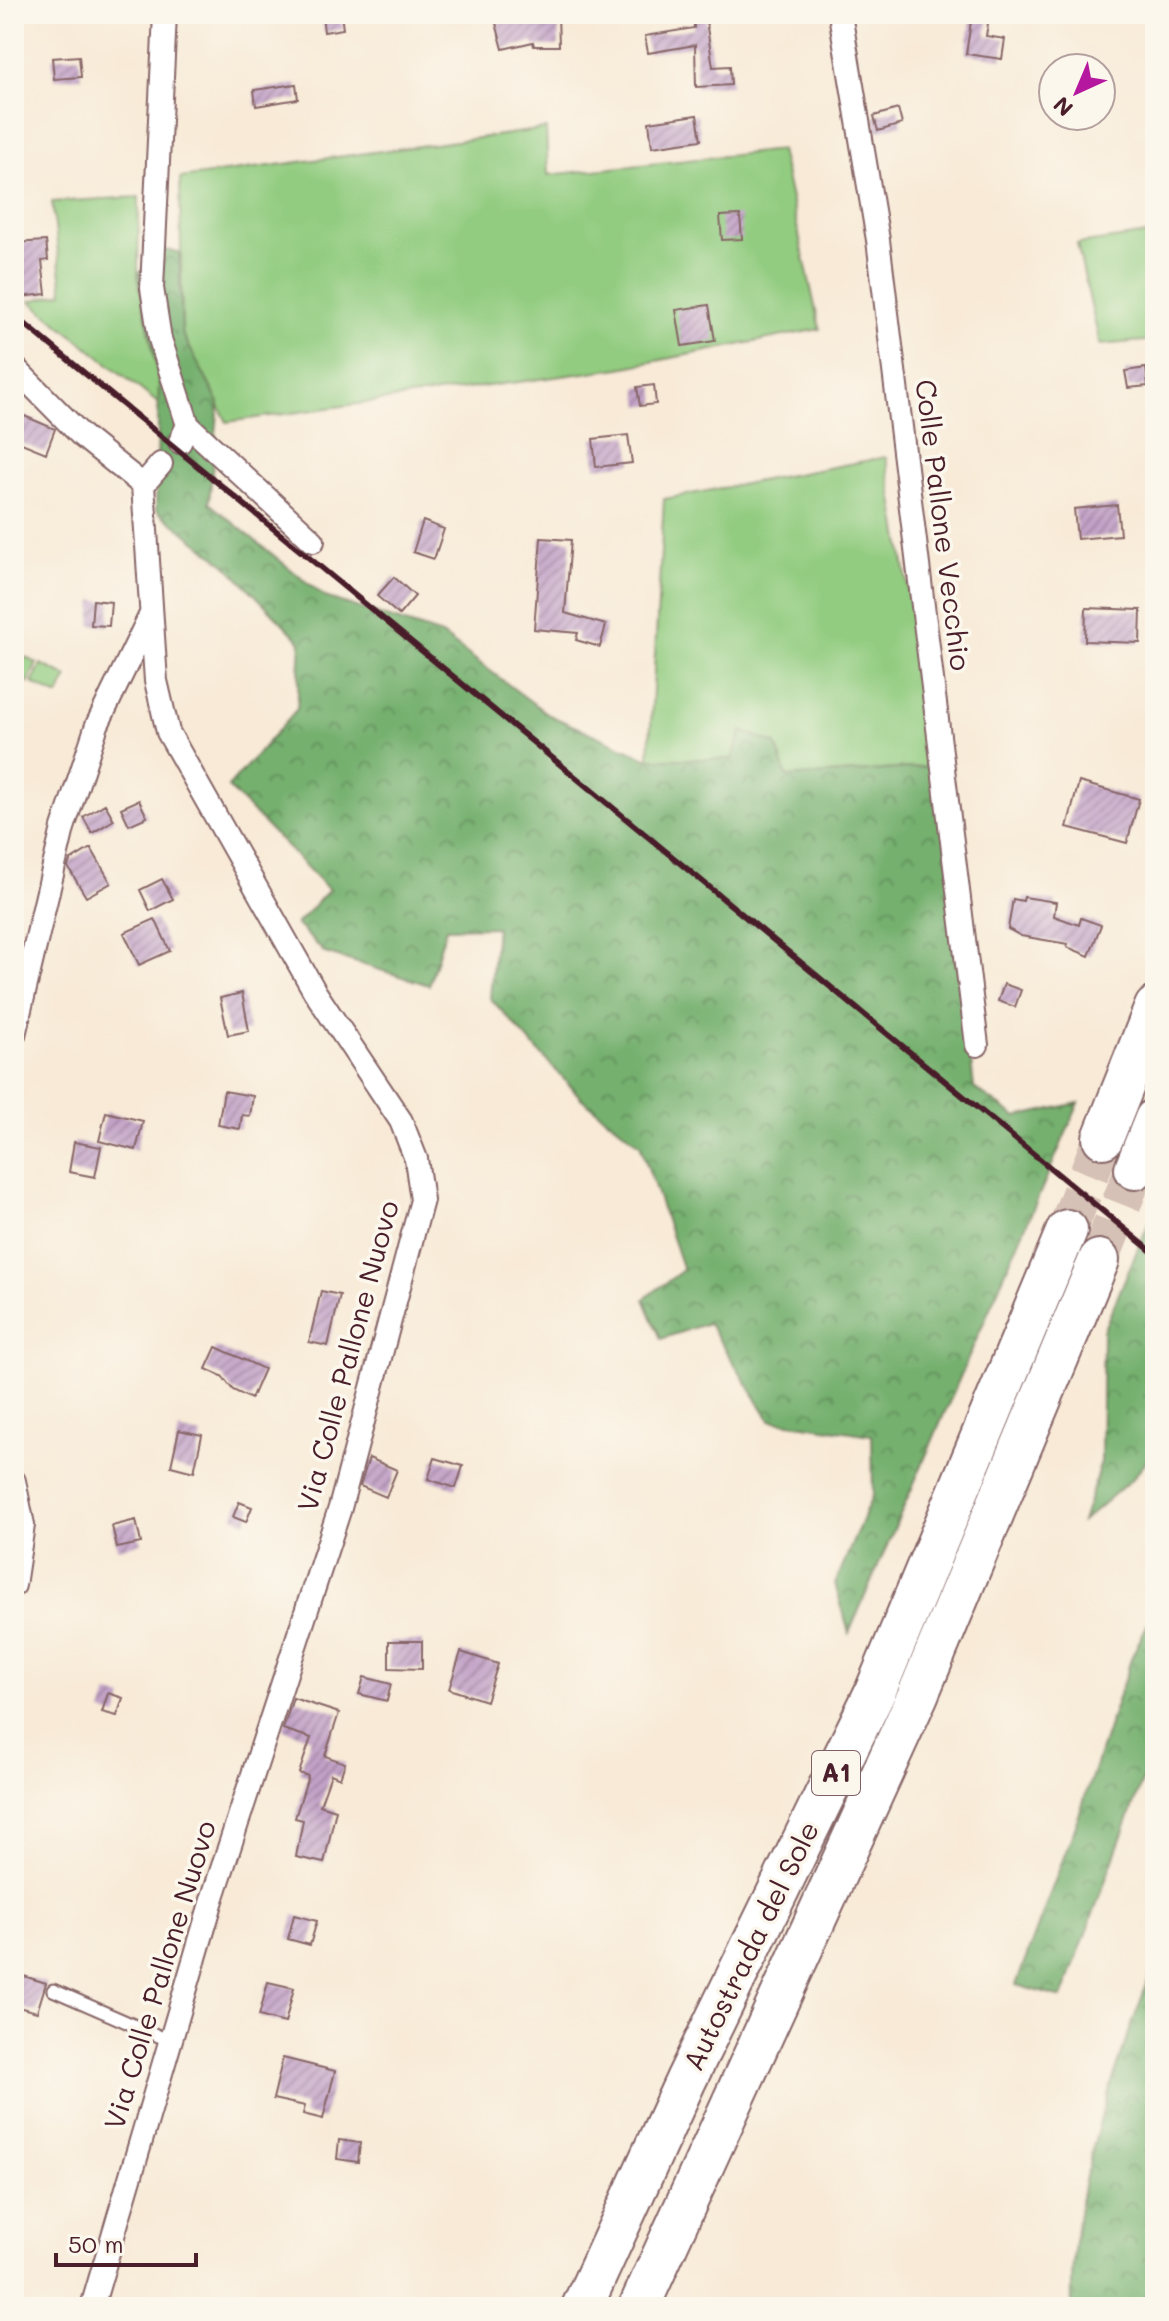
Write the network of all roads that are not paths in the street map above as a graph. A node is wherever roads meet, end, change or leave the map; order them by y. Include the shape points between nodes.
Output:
1 (165, 14) edge
2 (840, 14) edge
3 (14, 367) edge
4 (161, 464) dead end
5 (143, 485) junction
6 (313, 541) dead end
7 (151, 613) junction
8 (1155, 1007) edge
9 (14, 1035) edge
10 (977, 1045) dead end
11 (1155, 1119) edge
12 (1103, 1138) tunnel mouth
13 (1135, 1169) tunnel mouth
14 (1067, 1230) tunnel mouth
15 (1099, 1260) tunnel mouth
16 (14, 1481) edge
17 (14, 1585) edge
18 (53, 1990) dead end
19 (170, 2041) junction
20 (92, 2307) edge
21 (582, 2307) edge
22 (639, 2307) edge

1 - 6 street via 152,288 184,433
2 - 10 street, Colle Pallone Vecchio via 878,240
3 - 5 street via 82,436
4 - 5 street
5 - 7 street, Via Colle Pallone Nuovo
7 - 9 street via 97,725 63,828
7 - 19 street, Via Colle Pallone Nuovo via 158,696 175,748 315,992 401,1121 416,1159 422,1200 340,1508
8 - 12 highway
11 - 13 highway
14 - 21 highway, Autostrada del Sole / A1 via 875,1692
15 - 22 highway, Autostrada del Sole / A1 via 917,1697
16 - 17 street via 23,1525
18 - 19 lane
19 - 20 street, Via Colle Pallone Nuovo

